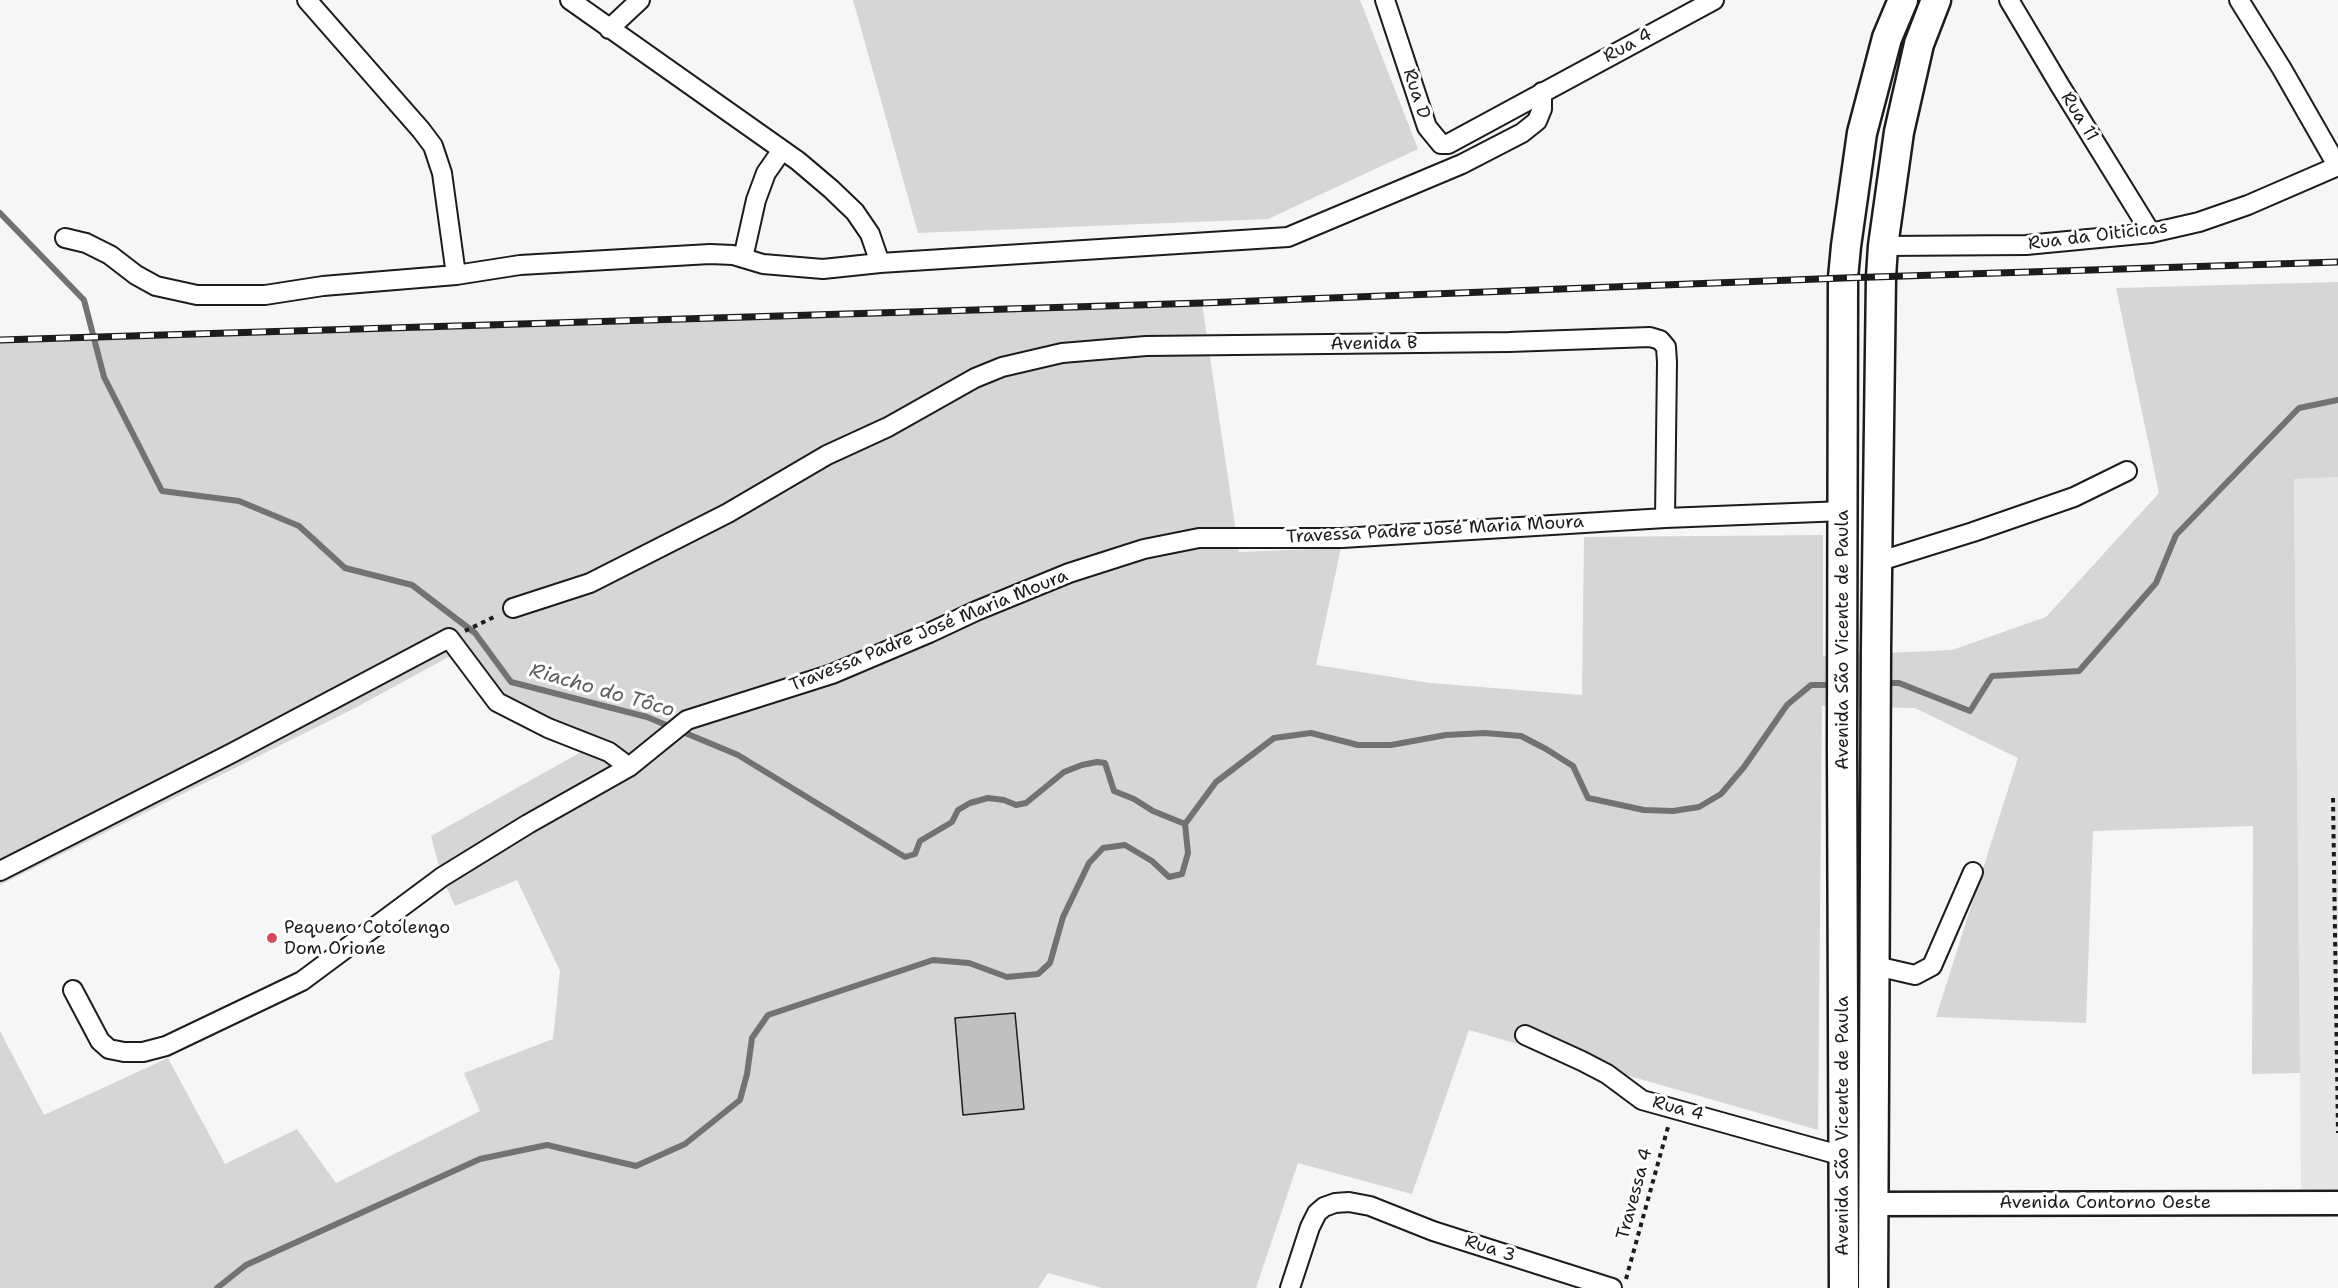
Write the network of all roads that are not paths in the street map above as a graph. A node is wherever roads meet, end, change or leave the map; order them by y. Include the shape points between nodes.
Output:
1 (307, 0) edge
2 (570, 0) edge
3 (640, 0) edge
4 (1385, 0) edge
5 (1714, 0) edge
6 (1903, 0) edge
7 (1936, 0) edge
8 (2009, 0) edge
9 (2239, 0) edge
10 (609, 29) junction
11 (1542, 92) junction
12 (782, 150) junction
13 (2338, 166) edge
14 (2151, 233) junction
15 (65, 238) dead end
16 (1882, 246) junction
17 (743, 258) junction
18 (879, 263) junction
19 (456, 275) junction
20 (2127, 471) dead end
21 (1844, 511) junction
22 (1665, 518) junction
23 (1877, 562) junction
24 (513, 608) road end
25 (629, 767) junction
26 (0, 871) edge
27 (1973, 872) dead end
28 (1842, 908) junction
29 (1875, 908) junction
30 (1876, 966) junction
31 (73, 990) dead end
32 (1525, 1035) dead end
33 (1843, 1156) junction
34 (2338, 1203) edge
35 (1873, 1204) junction
36 (1290, 1288) edge
37 (1612, 1288) edge
38 (1844, 1288) edge
39 (1873, 1288) edge

1 - 19 street via 433,146 442,173
2 - 10 street
3 - 10 street
4 - 11 street, Rua D via 1427,127 1441,144 1454,142
5 - 11 street, Rua 4
6 - 21 main road, Avenida São Vicente de Paula via 1887,38 1862,133 1846,246
7 - 16 main road, Avenida São Vicente de Paula via 1919,44 1899,132
8 - 14 street, Rua 11
9 - 13 street
10 - 12 street
11 - 18 street via 1537,121 1522,133 1462,164 1288,237
12 - 17 street via 766,173
12 - 18 street via 855,212 870,234
13 - 14 street, Rua da Oiticicas via 2248,205
14 - 16 street, Rua da Oiticicas via 2026,245
15 - 19 street via 110,255 156,286 197,296 265,295
16 - 23 main road, Avenida São Vicente de Paula
17 - 18 street via 763,264 823,269
17 - 19 street via 698,255 520,265
20 - 23 street via 2074,497
21 - 22 street, Travessa Padre José Maria Moura
21 - 28 main road, Avenida São Vicente de Paula
22 - 24 street, Avenida B via 1667,362 1666,347 1660,340 1650,337 1146,346 1062,353 1002,367 975,378 888,428 826,455 728,513 590,583
22 - 25 street, Travessa Padre José Maria Moura via 1342,538 1199,538 1144,549 1069,573 976,610 832,674 687,720
23 - 29 main road, Avenida São Vicente de Paula
25 - 26 street via 609,752 497,702 449,638
25 - 31 street, Travessa Padre José Maria Moura via 442,878 302,981 166,1046 143,1052 109,1049 100,1041
27 - 30 street via 1932,966 1915,975
28 - 29 main road
28 - 33 main road, Avenida São Vicente de Paula
29 - 30 main road, Avenida São Vicente de Paula
30 - 35 main road, Avenida São Vicente de Paula
32 - 33 street, Rua 4 via 1599,1070 1642,1100
33 - 38 main road, Avenida São Vicente de Paula
34 - 35 street, Avenida Contorno Oeste
35 - 39 main road, Avenida São Vicente de Paula
36 - 37 street, Rua 3 via 1317,1213 1335,1203 1349,1202

